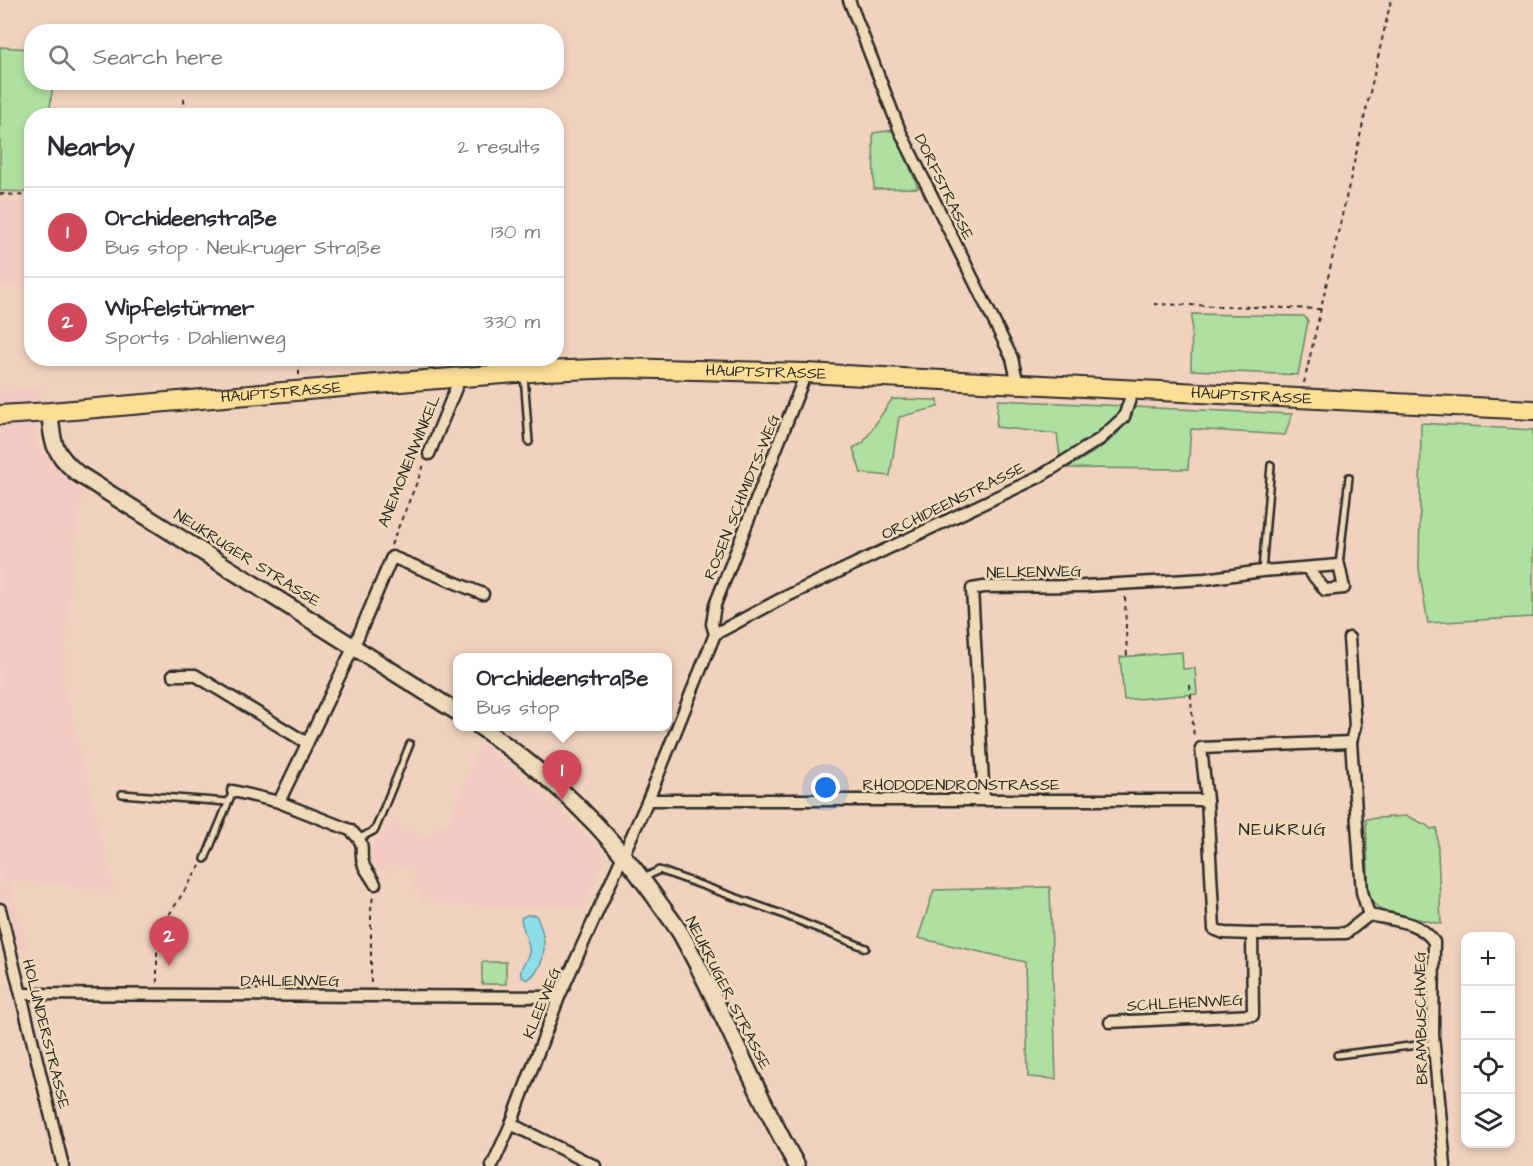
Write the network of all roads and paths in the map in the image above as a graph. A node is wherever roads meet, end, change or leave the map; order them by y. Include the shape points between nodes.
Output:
1 (849, 0) edge
2 (1391, 0) edge
3 (184, 99) dead end
4 (185, 108) edge
5 (0, 194) edge
6 (24, 196) edge
7 (1154, 304) dead end
8 (1320, 309) junction
9 (524, 372) junction
10 (806, 373) junction
11 (460, 378) junction
12 (1018, 384) junction
13 (1133, 390) junction
14 (1303, 398) junction
15 (1533, 410) edge
16 (50, 412) junction
17 (0, 415) edge
18 (529, 442) dead end
19 (429, 454) joint
20 (1271, 465) dead end
21 (1349, 477) dead end
22 (392, 557) junction
23 (1339, 565) junction
24 (1307, 568) junction
25 (1262, 571) junction
26 (1124, 584) junction
27 (483, 594) dead end
28 (715, 634) junction
29 (1349, 638) dead end
30 (354, 646) junction
31 (1127, 660) dead end
32 (173, 675) dead end
33 (1190, 685) dead end
34 (453, 709) edge
35 (485, 731) edge
36 (1351, 742) junction
37 (307, 743) junction
38 (410, 744) dead end
39 (1202, 748) junction
40 (233, 791) joint
41 (122, 794) dead end
42 (648, 800) junction
43 (984, 800) junction
44 (1207, 800) junction
45 (228, 802) junction
46 (279, 802) junction
47 (360, 838) junction
48 (624, 854) junction
49 (205, 859) joint
50 (642, 879) junction
51 (375, 884) joint
52 (0, 909) edge
53 (1369, 915) junction
54 (1252, 934) junction
55 (866, 948) dead end
56 (21, 994) junction
57 (157, 995) junction
58 (371, 996) junction
59 (559, 997) junction
60 (1110, 1022) dead end
61 (1434, 1043) junction
62 (1337, 1055) dead end
63 (511, 1124) junction
64 (63, 1166) edge
65 (492, 1166) edge
66 (595, 1166) edge
67 (797, 1166) edge
68 (1445, 1166) edge

1 - 12 street, DORFSTRASSE via 900,131 1012,358
2 - 8 path
3 - 4 path
5 - 6 path
7 - 8 path
8 - 14 path via 1304,376
9 - 10 main road, HAUPTSTRASSE via 620,368
9 - 11 main road, HAUPTSTRASSE
9 - 18 lane
10 - 12 main road, HAUPTSTRASSE
10 - 28 street, ROSEN SCHMIDTS-WEG via 715,605
11 - 16 main road, HAUPTSTRASSE
11 - 19 street, ANEMONENWINKEL
12 - 13 main road, HAUPTSTRASSE
13 - 14 main road, HAUPTSTRASSE
13 - 28 street, ORCHIDEENSTRASSE via 1124,417 1101,439 1039,477
14 - 15 main road, HAUPTSTRASSE
16 - 17 main road, HAUPTSTRASSE
16 - 30 street, NEUKRUGER STRASSE via 51,438 62,460 77,473
19 - 22 path, ANEMONENWINKEL via 390,547
20 - 25 lane
21 - 23 lane
22 - 27 street
22 - 30 street
23 - 24 street, NELKENWEG
23 - 24 street via 1344,588 1325,590
24 - 25 street, NELKENWEG
25 - 26 street, NELKENWEG
26 - 31 path
26 - 43 street, NELKENWEG via 972,589
28 - 42 street
29 - 36 street via 1355,726
30 - 34 street, NEUKRUGER STRASSE
30 - 37 street
32 - 37 street via 195,675
33 - 39 path via 1194,738
35 - 48 street, NEUKRUGER STRASSE via 561,790
36 - 39 street
36 - 53 street via 1362,892
37 - 46 street
38 - 47 lane via 375,830
39 - 44 street
40 - 45 lane
40 - 46 street
41 - 45 lane
42 - 43 street, RHODODENDRONSTRASSE
42 - 48 street
43 - 44 street, RHODODENDRONSTRASSE
44 - 54 street via 1214,929
45 - 49 lane
46 - 47 street via 350,830
47 - 51 street via 363,864
48 - 50 street, NEUKRUGER STRASSE
48 - 59 street, KLEEWEG
49 - 57 path via 157,934
50 - 55 lane via 659,870 779,912
50 - 67 street, NEUKRUGER STRASSE via 680,932
51 - 58 path via 371,910
52 - 56 street, HOLUNDERSTRASSE
53 - 54 street via 1346,933
53 - 61 street, BRAMBUSCHWEG via 1418,926 1434,942
54 - 60 street, SCHLEHENWEG via 1253,1015
56 - 57 street, DAHLIENWEG
56 - 64 street, HOLUNDERSTRASSE
57 - 58 street, DAHLIENWEG
58 - 59 street, DAHLIENWEG
59 - 63 street, KLEEWEG
61 - 62 lane
61 - 68 street, BRAMBUSCHWEG
63 - 65 street, KLEEWEG
63 - 66 street

